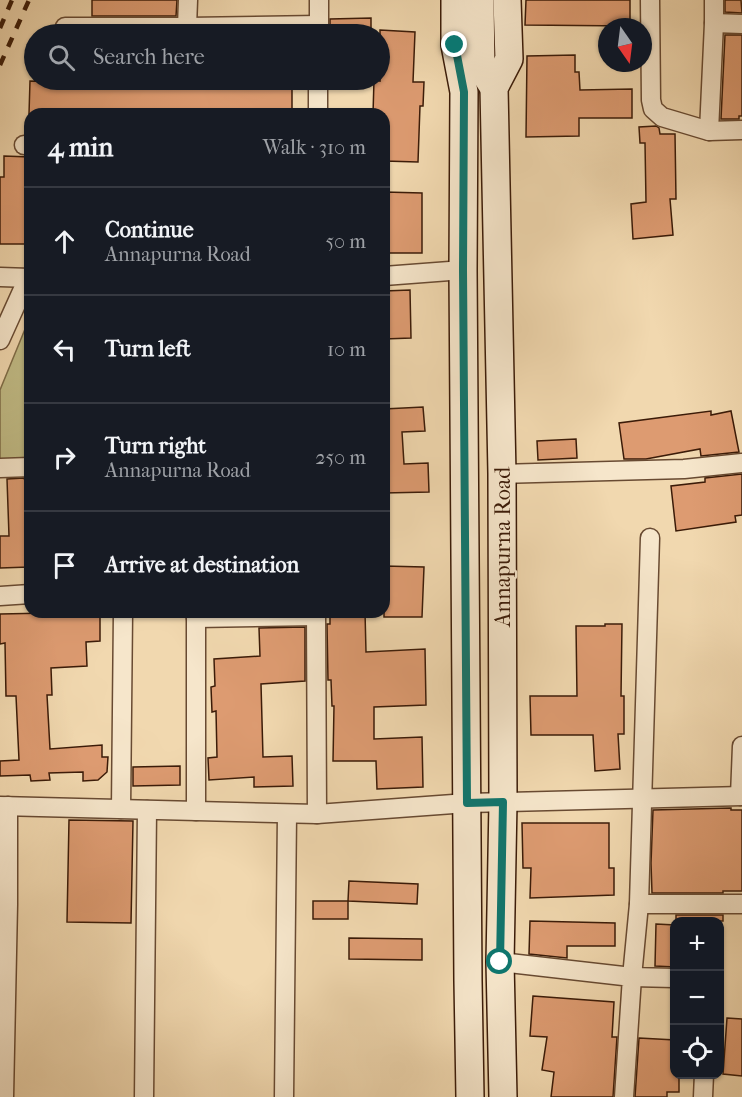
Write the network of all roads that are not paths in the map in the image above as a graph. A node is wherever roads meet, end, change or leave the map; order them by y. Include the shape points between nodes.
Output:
1 (188, 0) edge
2 (319, 0) edge
3 (455, 0) edge
4 (480, 0) edge
5 (507, 0) edge
6 (650, 0) edge
7 (714, 0) edge
8 (714, 23) junction
9 (187, 24) edge
10 (319, 24) edge
11 (742, 24) edge
12 (485, 70) junction
13 (318, 90) edge
14 (464, 92) junction
15 (318, 108) edge
16 (742, 130) edge
17 (710, 131) junction
18 (463, 270) junction
19 (390, 276) edge
20 (0, 277) edge
21 (24, 278) edge
22 (24, 289) edge
23 (0, 339) edge
24 (742, 464) edge
25 (24, 467) edge
26 (0, 468) edge
27 (502, 474) junction
28 (650, 537) dead end
29 (24, 594) edge
30 (0, 596) edge
31 (123, 618) edge
32 (196, 618) edge
33 (316, 618) edge
34 (742, 746) edge
35 (741, 796) edge
36 (642, 798) junction
37 (503, 802) junction
38 (467, 803) junction
39 (4, 806) edge
40 (121, 809) junction
41 (147, 810) junction
42 (196, 811) junction
43 (287, 814) junction
44 (317, 814) junction
45 (4, 904) edge
46 (639, 904) junction
47 (742, 904) edge
48 (500, 962) junction
49 (632, 977) junction
50 (670, 978) edge
51 (704, 1079) edge
52 (4, 1097) edge
53 (144, 1097) edge
54 (284, 1097) edge
55 (470, 1097) edge
56 (502, 1097) edge
57 (624, 1097) edge
58 (703, 1097) edge

1 - 9 street
2 - 10 street
3 - 14 main road, Annapurna Road via 455,45
4 - 12 main road
5 - 12 main road, Annapurna Road via 509,59
6 - 17 street via 653,109 662,117
7 - 8 street
8 - 11 street
8 - 17 street
12 - 14 main road
12 - 27 main road, Annapurna Road
13 - 15 street
14 - 18 main road, Annapurna Road
16 - 17 street
18 - 19 street
18 - 38 main road, Annapurna Road
20 - 21 street
22 - 23 street
24 - 27 street
25 - 26 street
27 - 37 main road, Annapurna Road
28 - 36 street
29 - 30 street
31 - 40 street
32 - 42 street
33 - 44 street
34 - 35 street
35 - 36 street
36 - 37 street
36 - 46 street
37 - 38 street
37 - 48 main road, Annapurna Road
38 - 44 street
38 - 55 main road, Annapurna Road
39 - 40 street
39 - 45 street
40 - 41 street
41 - 42 street
41 - 53 street
42 - 43 street
43 - 44 street
43 - 54 street
45 - 52 street
46 - 47 street
46 - 49 street
48 - 49 street
48 - 56 main road, Annapurna Road
49 - 50 street
49 - 57 street
51 - 58 street

